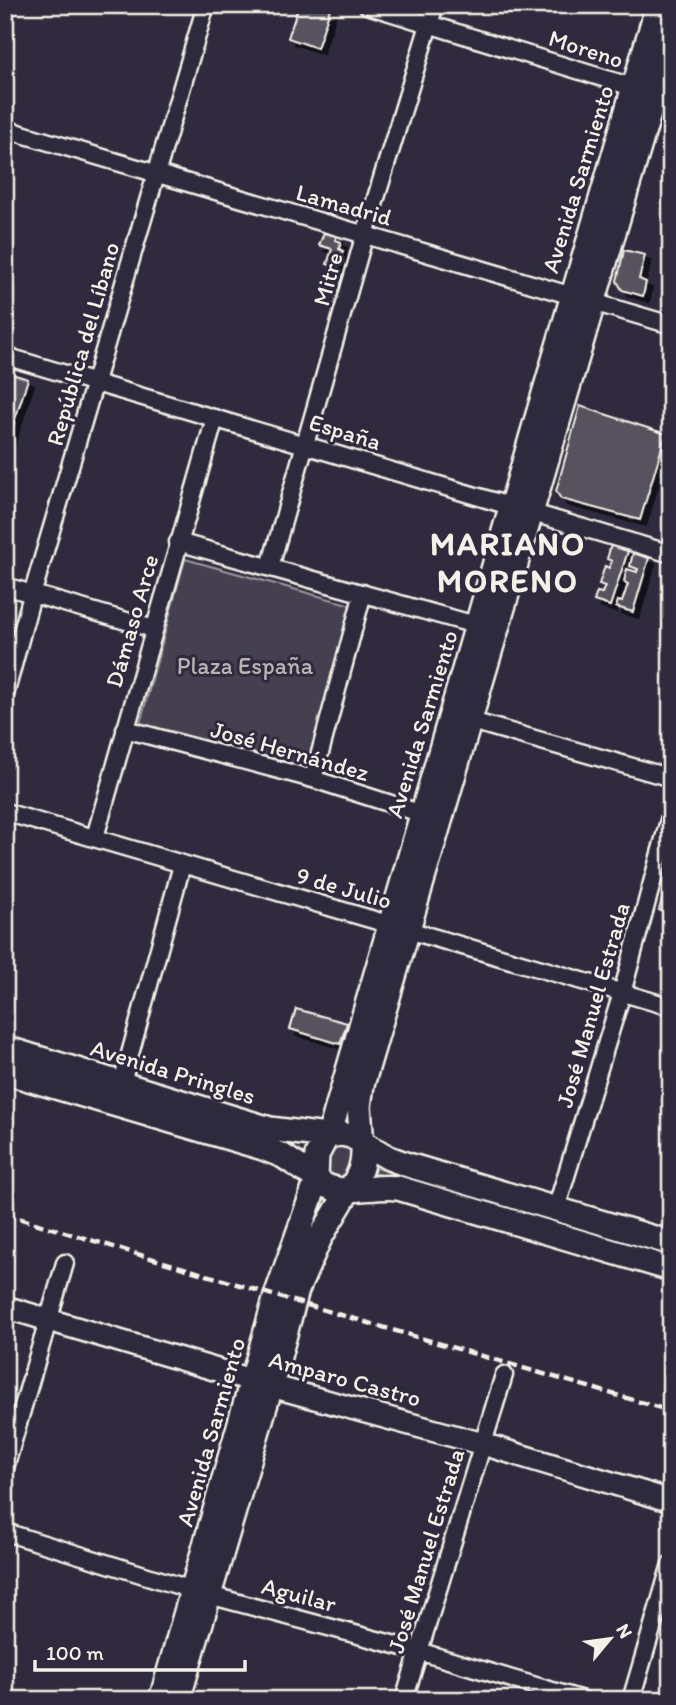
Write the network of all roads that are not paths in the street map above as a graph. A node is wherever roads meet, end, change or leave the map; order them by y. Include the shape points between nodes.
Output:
1 (206, 5) edge
2 (367, 5) edge
3 (435, 5) edge
4 (658, 5) edge
5 (430, 23) junction
6 (671, 39) edge
7 (653, 94) edge
8 (5, 129) edge
9 (157, 174) junction
10 (365, 234) junction
11 (570, 296) junction
12 (593, 303) junction
13 (671, 324) edge
14 (5, 356) edge
15 (96, 384) junction
16 (215, 418) junction
17 (304, 443) junction
18 (522, 510) junction
19 (178, 542) junction
20 (671, 554) edge
21 (270, 567) junction
22 (5, 586) edge
23 (363, 593) junction
24 (32, 595) junction
25 (479, 626) junction
26 (154, 629) junction
27 (5, 695) edge
28 (460, 718) junction
29 (125, 729) junction
30 (671, 778) edge
31 (313, 779) junction
32 (5, 812) edge
33 (671, 813) edge
34 (432, 816) junction
35 (95, 837) junction
36 (182, 865) junction
37 (399, 928) junction
38 (622, 993) junction
39 (671, 1007) edge
40 (5, 1048) edge
41 (5, 1072) edge
42 (122, 1083) junction
43 (328, 1136) junction
44 (363, 1144) junction
45 (316, 1179) junction
46 (348, 1191) junction
47 (556, 1209) junction
48 (671, 1243) edge
49 (65, 1263) dead end
50 (671, 1269) edge
51 (5, 1307) edge
52 (50, 1321) junction
53 (504, 1375) dead end
54 (262, 1383) junction
55 (482, 1444) junction
56 (5, 1468) edge
57 (671, 1501) edge
58 (5, 1532) edge
59 (671, 1564) edge
60 (202, 1592) junction
61 (418, 1651) junction
62 (161, 1700) edge
63 (178, 1700) edge
64 (404, 1700) edge
65 (583, 1700) edge
66 (631, 1700) edge

1 - 9 street, República del Líbano
2 - 5 street, Moreno
3 - 5 street, Mitre
4 - 7 main road, Avenida Sarmiento
5 - 7 street, Moreno
5 - 10 street, Mitre
6 - 7 main road, Avenida Sarmiento
7 - 11 main road, Avenida Sarmiento
7 - 12 main road, Avenida Sarmiento
8 - 9 street, Lamadrid
9 - 10 street, Lamadrid
9 - 15 street, República del Líbano
10 - 11 street, Lamadrid
10 - 17 street, Mitre
11 - 12 street, Lamadrid
11 - 18 main road, Avenida Sarmiento
12 - 13 street, Lamadrid
12 - 18 main road, Avenida Sarmiento
14 - 15 street, España
15 - 16 street, España
15 - 24 street, República del Líbano
16 - 17 street, España
16 - 19 street, Dámaso Arce
17 - 18 street, España
17 - 21 street, Mitre
18 - 20 street, España
18 - 25 main road, Avenida Sarmiento
18 - 28 main road, Avenida Sarmiento
19 - 21 street
19 - 26 street, Dámaso Arce
21 - 23 street
22 - 24 street
23 - 25 street
23 - 31 street
24 - 26 street
24 - 27 street, República del Líbano
25 - 28 main road, Avenida Sarmiento
26 - 29 street, Dámaso Arce
28 - 30 street
28 - 34 main road, Avenida Sarmiento
29 - 31 street, José Hernández
29 - 35 street, Dámaso Arce
31 - 34 street, José Hernández
32 - 35 street, 9 de Julio
33 - 38 street, José Manuel Estrada
34 - 37 main road, Avenida Sarmiento
35 - 36 street, 9 de Julio
36 - 37 street, 9 de Julio
36 - 42 street
37 - 38 street, 9 de Julio
37 - 43 main road, Avenida Sarmiento
37 - 44 main road, Avenida Sarmiento via 362,1085
38 - 39 street, 9 de Julio
38 - 47 street, José Manuel Estrada
40 - 42 main road, Avenida Pringles
41 - 45 main road, Avenida Pringles via 263,1148
42 - 43 main road, Avenida Pringles via 270,1129
43 - 44 main road via 341,1134
43 - 45 main road via 317,1155
44 - 46 main road via 362,1167
44 - 47 main road via 408,1166
45 - 46 main road via 325,1187
45 - 54 main road, Avenida Sarmiento via 276,1296
46 - 50 main road via 398,1188
46 - 54 main road, Avenida Sarmiento via 320,1238
47 - 48 main road
49 - 52 street
51 - 52 street, Amparo Castro
52 - 54 street, Amparo Castro
52 - 56 street
53 - 55 street, José Manuel Estrada
54 - 55 street, Amparo Castro
54 - 60 main road, Avenida Sarmiento
55 - 57 street, Amparo Castro
55 - 61 street, José Manuel Estrada
58 - 60 street, Aguilar
59 - 66 street
60 - 61 street, Aguilar
60 - 62 main road, Avenida Sarmiento
60 - 63 main road, Avenida Sarmiento
61 - 64 street, José Manuel Estrada
61 - 65 street, Aguilar

